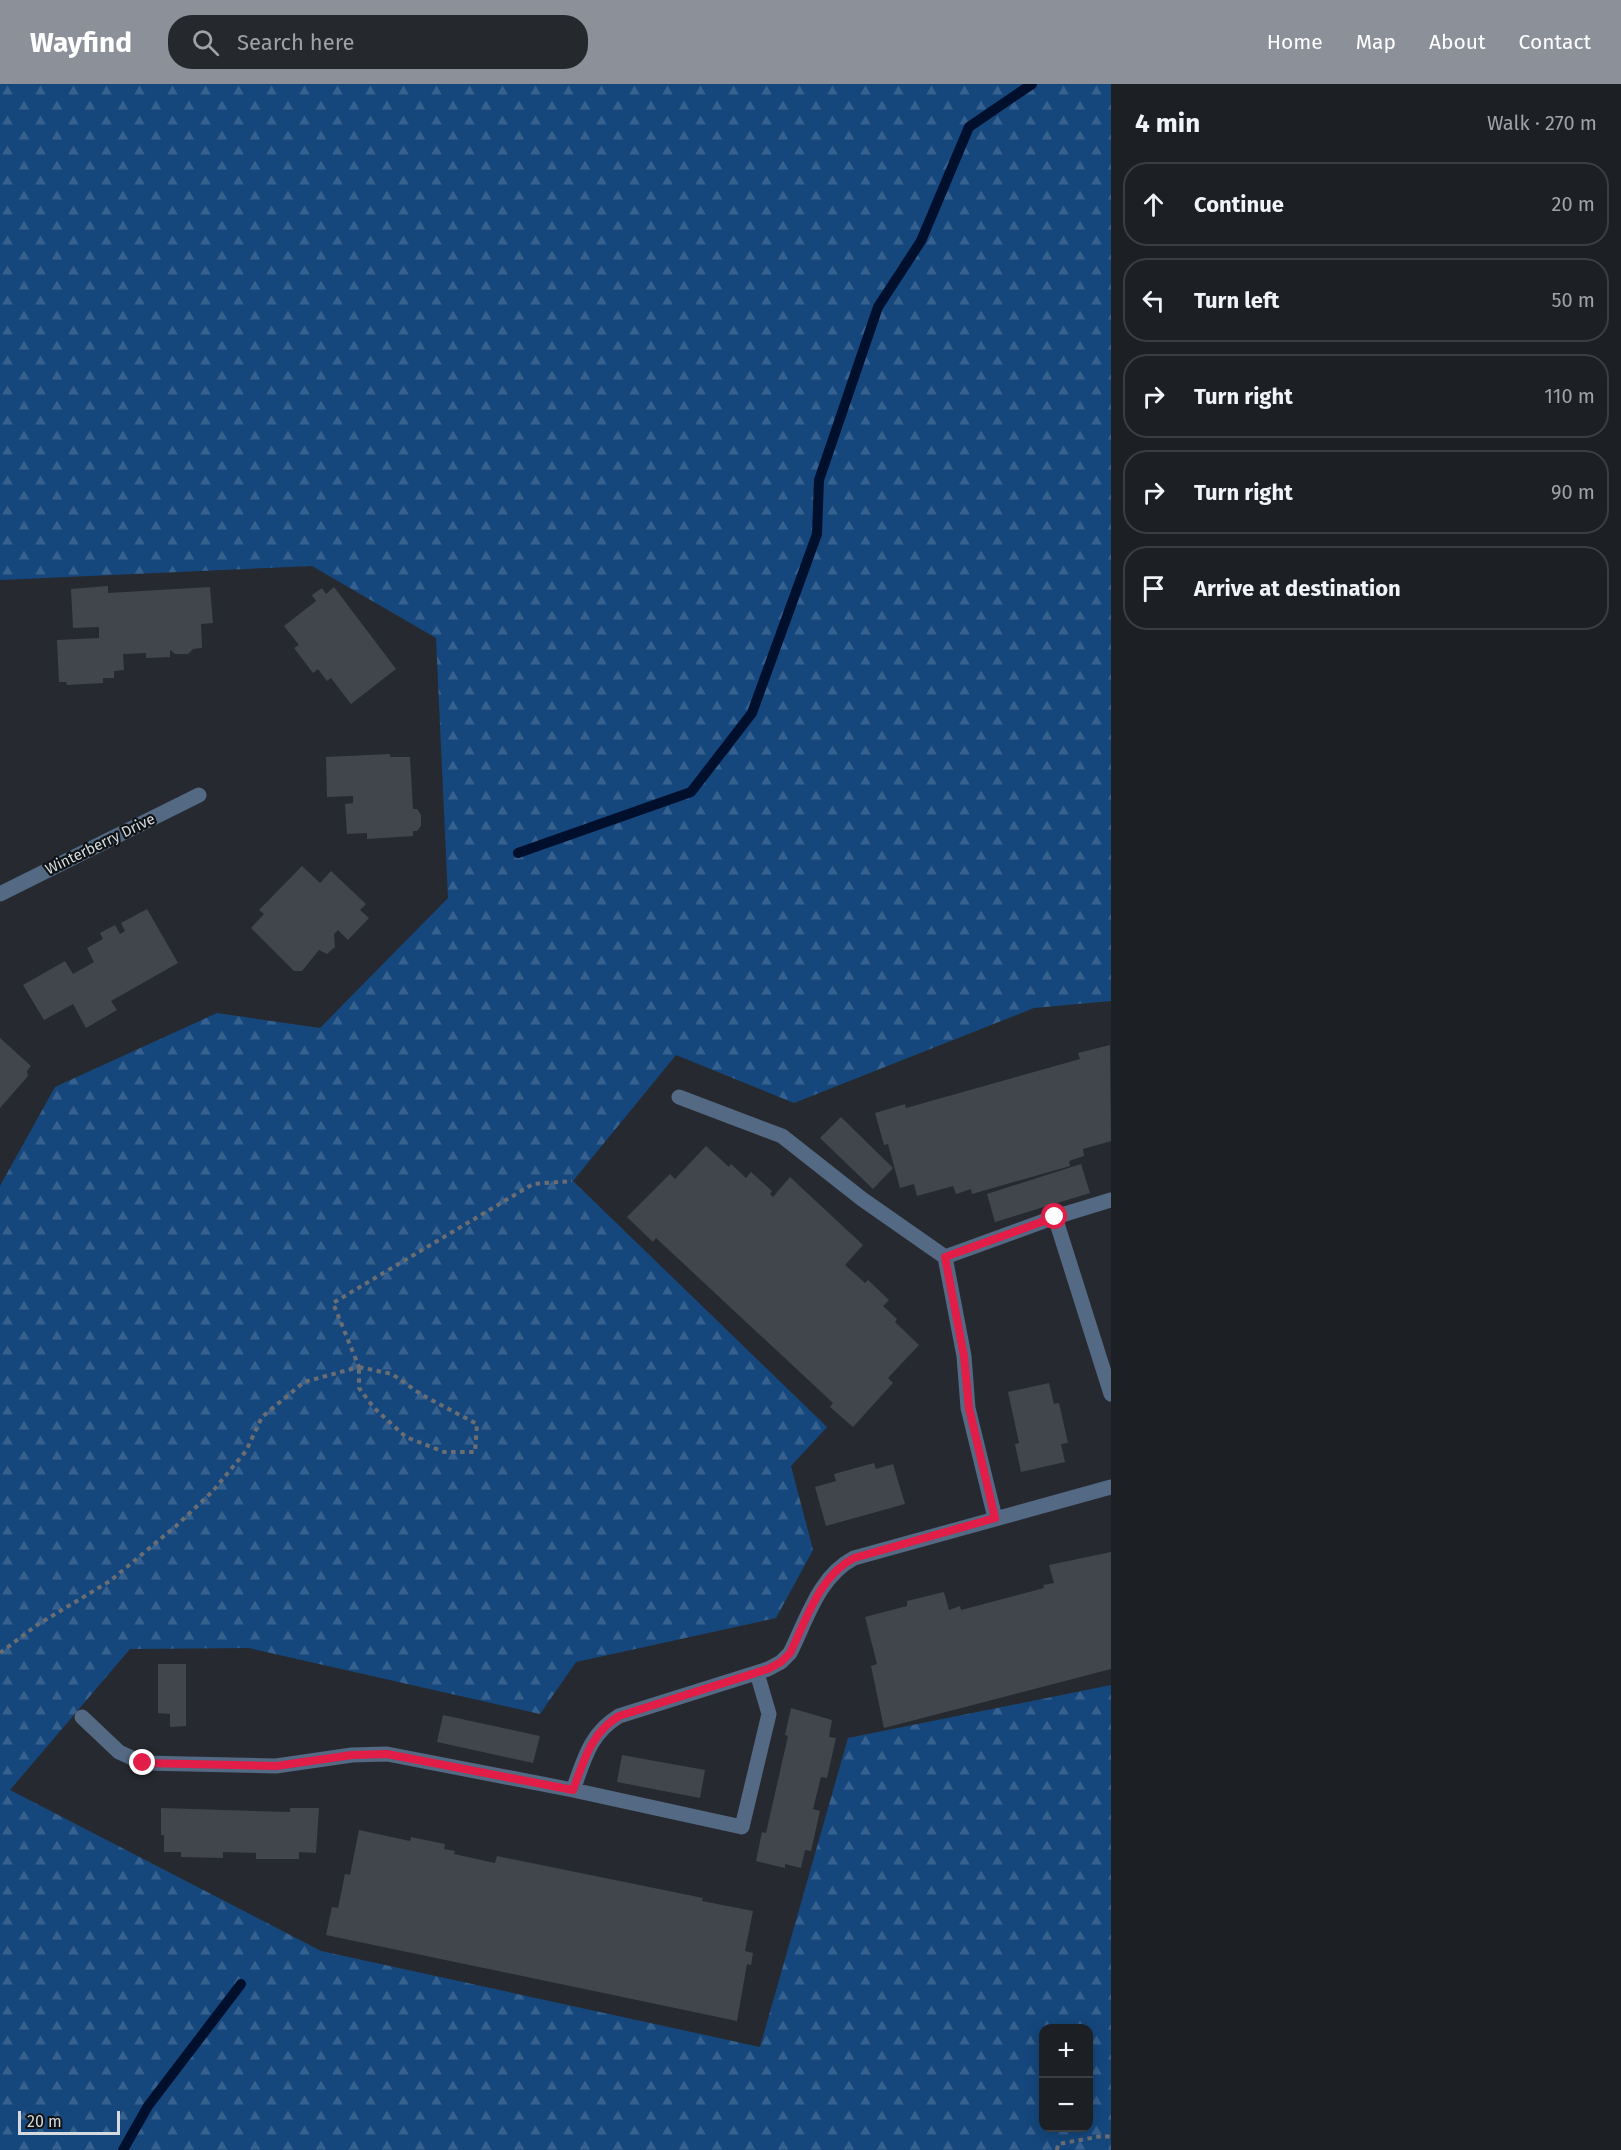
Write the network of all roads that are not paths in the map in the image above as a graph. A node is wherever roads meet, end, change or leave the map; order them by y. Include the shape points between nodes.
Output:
1 (199, 795) dead end
2 (0, 894) edge
3 (679, 1097) dead end
4 (1111, 1200) edge
5 (1055, 1217) junction
6 (945, 1257) junction
7 (1111, 1394) edge
8 (1111, 1487) edge
9 (995, 1518) junction
10 (758, 1672) junction
11 (82, 1717) dead end
12 (573, 1790) junction

1 - 2 street, Winterberry Drive
3 - 6 street via 782,1136
4 - 5 street
5 - 6 street
5 - 7 street
6 - 9 street via 964,1356 969,1408
8 - 9 street
9 - 10 street via 841,1565 825,1583 790,1653 781,1662
10 - 12 street via 609,1722 588,1747
10 - 12 street via 769,1714 742,1827
11 - 12 street via 119,1752 143,1763 276,1766 387,1754

